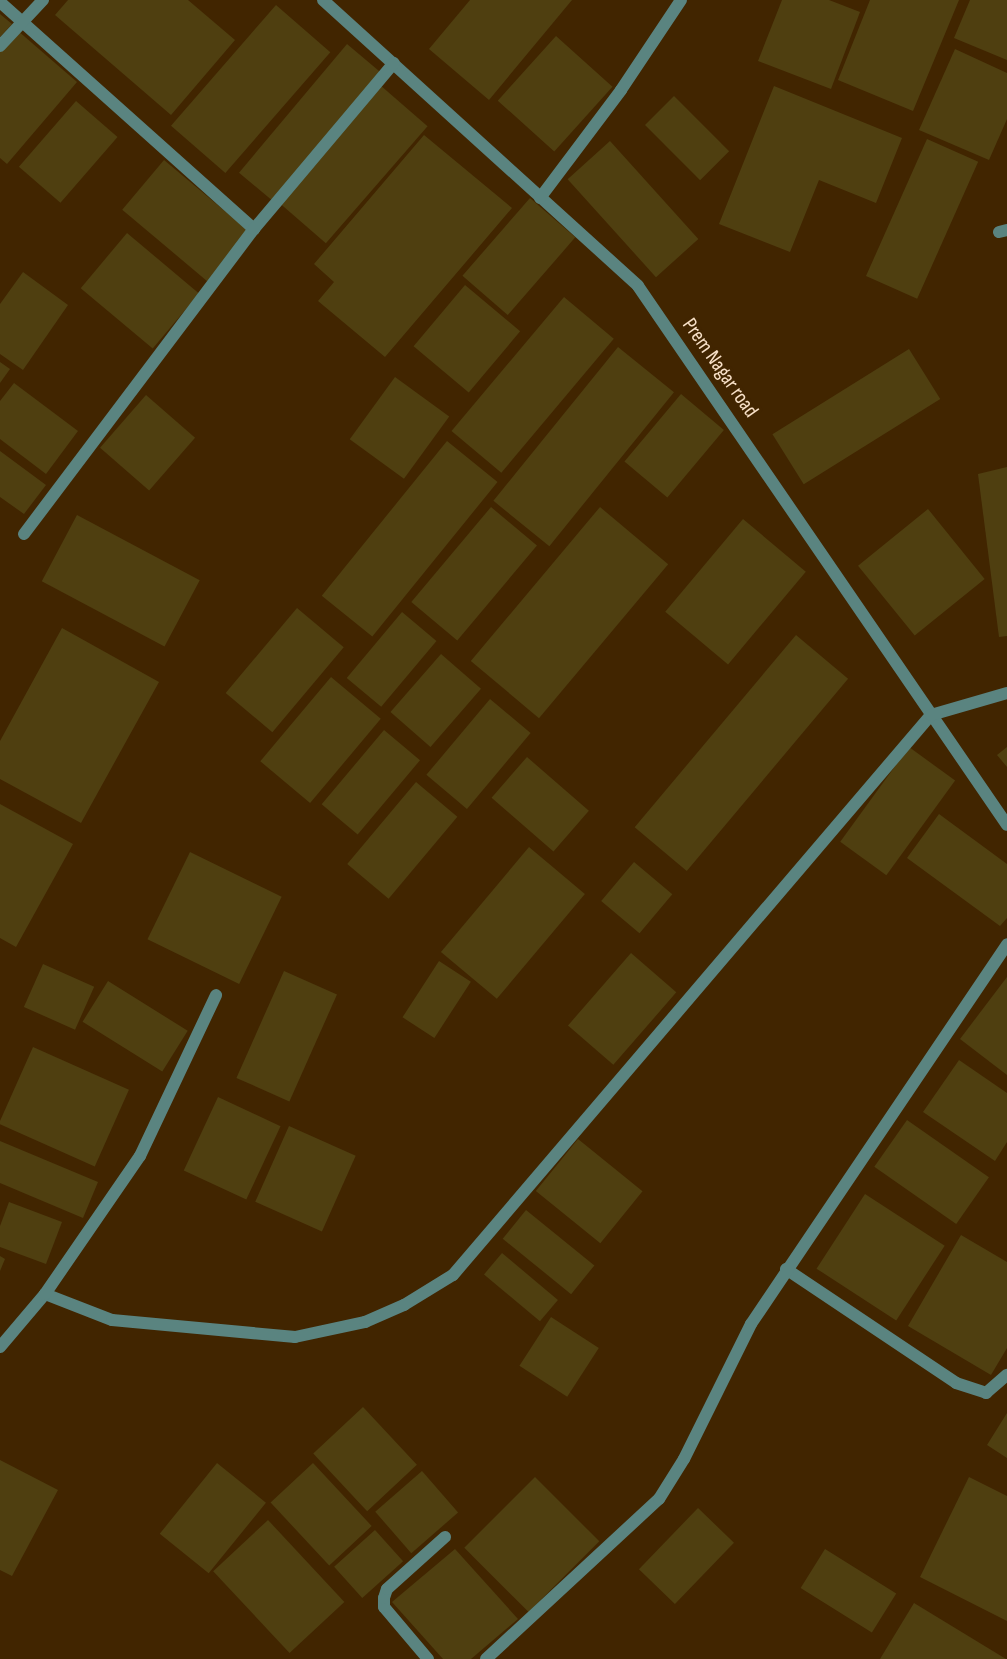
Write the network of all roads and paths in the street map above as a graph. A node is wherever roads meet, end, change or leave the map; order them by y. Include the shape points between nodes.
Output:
1 (43, 0) edge
2 (323, 0) edge
3 (681, 0) edge
4 (0, 2) edge
5 (21, 21) junction
6 (0, 46) edge
7 (393, 63) junction
8 (540, 198) junction
9 (254, 229) junction
10 (24, 534) dead end
11 (1007, 693) edge
12 (931, 715) junction
13 (1007, 825) edge
14 (1007, 944) edge
15 (216, 995) dead end
16 (786, 1269) junction
17 (45, 1294) junction
18 (0, 1347) edge
19 (1007, 1375) edge
20 (445, 1537) dead end
21 (428, 1659) edge
22 (486, 1659) edge

1 - 5 street
2 - 7 street, Prem Nagar road
3 - 8 street via 628,80
4 - 5 street
5 - 6 street
5 - 9 street
7 - 8 street, Prem Nagar road
7 - 9 street
8 - 12 street, Prem Nagar road via 638,286
9 - 10 street
11 - 12 street
12 - 13 street, Prem Nagar road
12 - 17 street via 453,1275 404,1305 365,1322 294,1337 112,1320
14 - 16 street
15 - 17 street via 140,1156
16 - 19 street via 956,1383 986,1393 1001,1385
16 - 22 street via 751,1324 684,1459 659,1498
17 - 18 street
20 - 21 street via 387,1589 384,1598 384,1607

